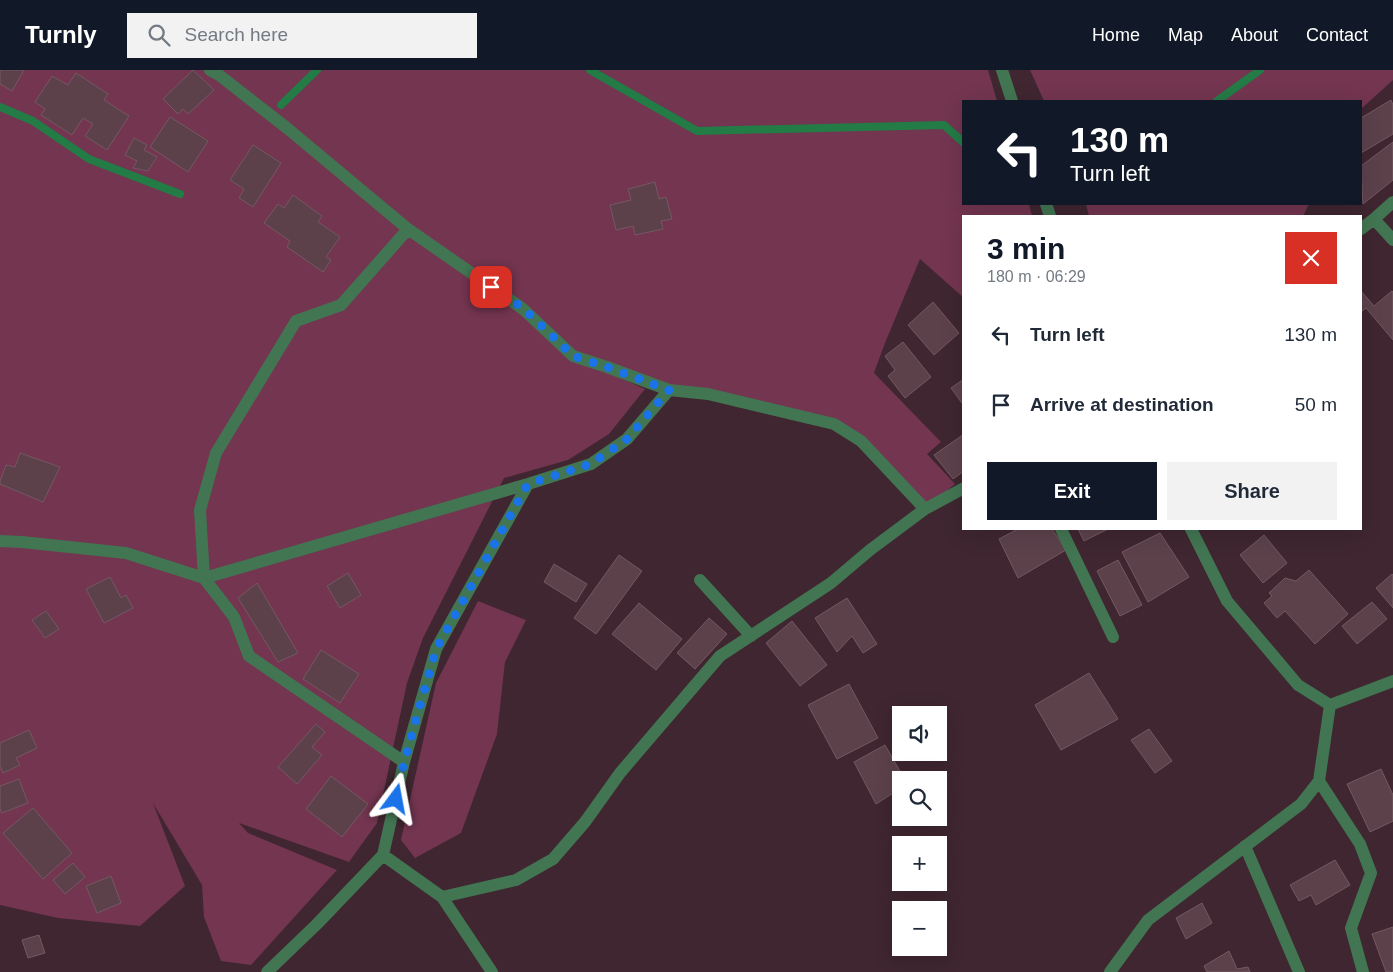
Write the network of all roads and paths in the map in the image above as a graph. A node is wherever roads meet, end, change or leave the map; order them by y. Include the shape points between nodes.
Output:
1 (210, 70) edge
2 (1002, 70) edge
3 (1012, 100) edge
4 (1393, 202) edge
5 (1374, 218) junction
6 (1362, 227) edge
7 (408, 229) junction
8 (1393, 240) edge
9 (669, 390) junction
10 (528, 484) junction
11 (962, 489) edge
12 (925, 509) junction
13 (1060, 530) edge
14 (1192, 530) edge
15 (0, 541) edge
16 (204, 578) junction
17 (700, 580) dead end
18 (751, 636) junction
19 (1113, 637) dead end
20 (1393, 681) edge
21 (1330, 705) junction
22 (404, 762) junction
23 (1319, 782) junction
24 (1245, 846) junction
25 (383, 855) junction
26 (442, 897) junction
27 (268, 972) edge
28 (492, 972) edge
29 (1110, 972) edge
30 (1299, 972) edge
31 (1363, 972) edge

1 - 7 street via 287,128
2 - 3 street
4 - 5 street
5 - 6 street
5 - 8 street
7 - 9 street via 523,308 573,356
7 - 16 street via 342,305 296,321 216,452 200,510
9 - 10 street via 627,439 591,464
9 - 12 street via 708,394 834,424 861,441
10 - 16 street
10 - 22 street via 436,649
11 - 12 street
12 - 18 street via 831,583
13 - 19 street
14 - 21 street via 1227,601 1298,685
15 - 16 street via 126,553
16 - 22 street via 234,617 249,656
17 - 18 street
18 - 26 street via 720,656 620,773 585,822 553,859 516,880
20 - 21 street
21 - 23 street
22 - 25 street
23 - 24 street via 1301,804
23 - 31 street via 1360,844 1372,873 1351,928
24 - 29 street via 1148,920
24 - 30 street
25 - 26 street
25 - 27 street
26 - 28 street

